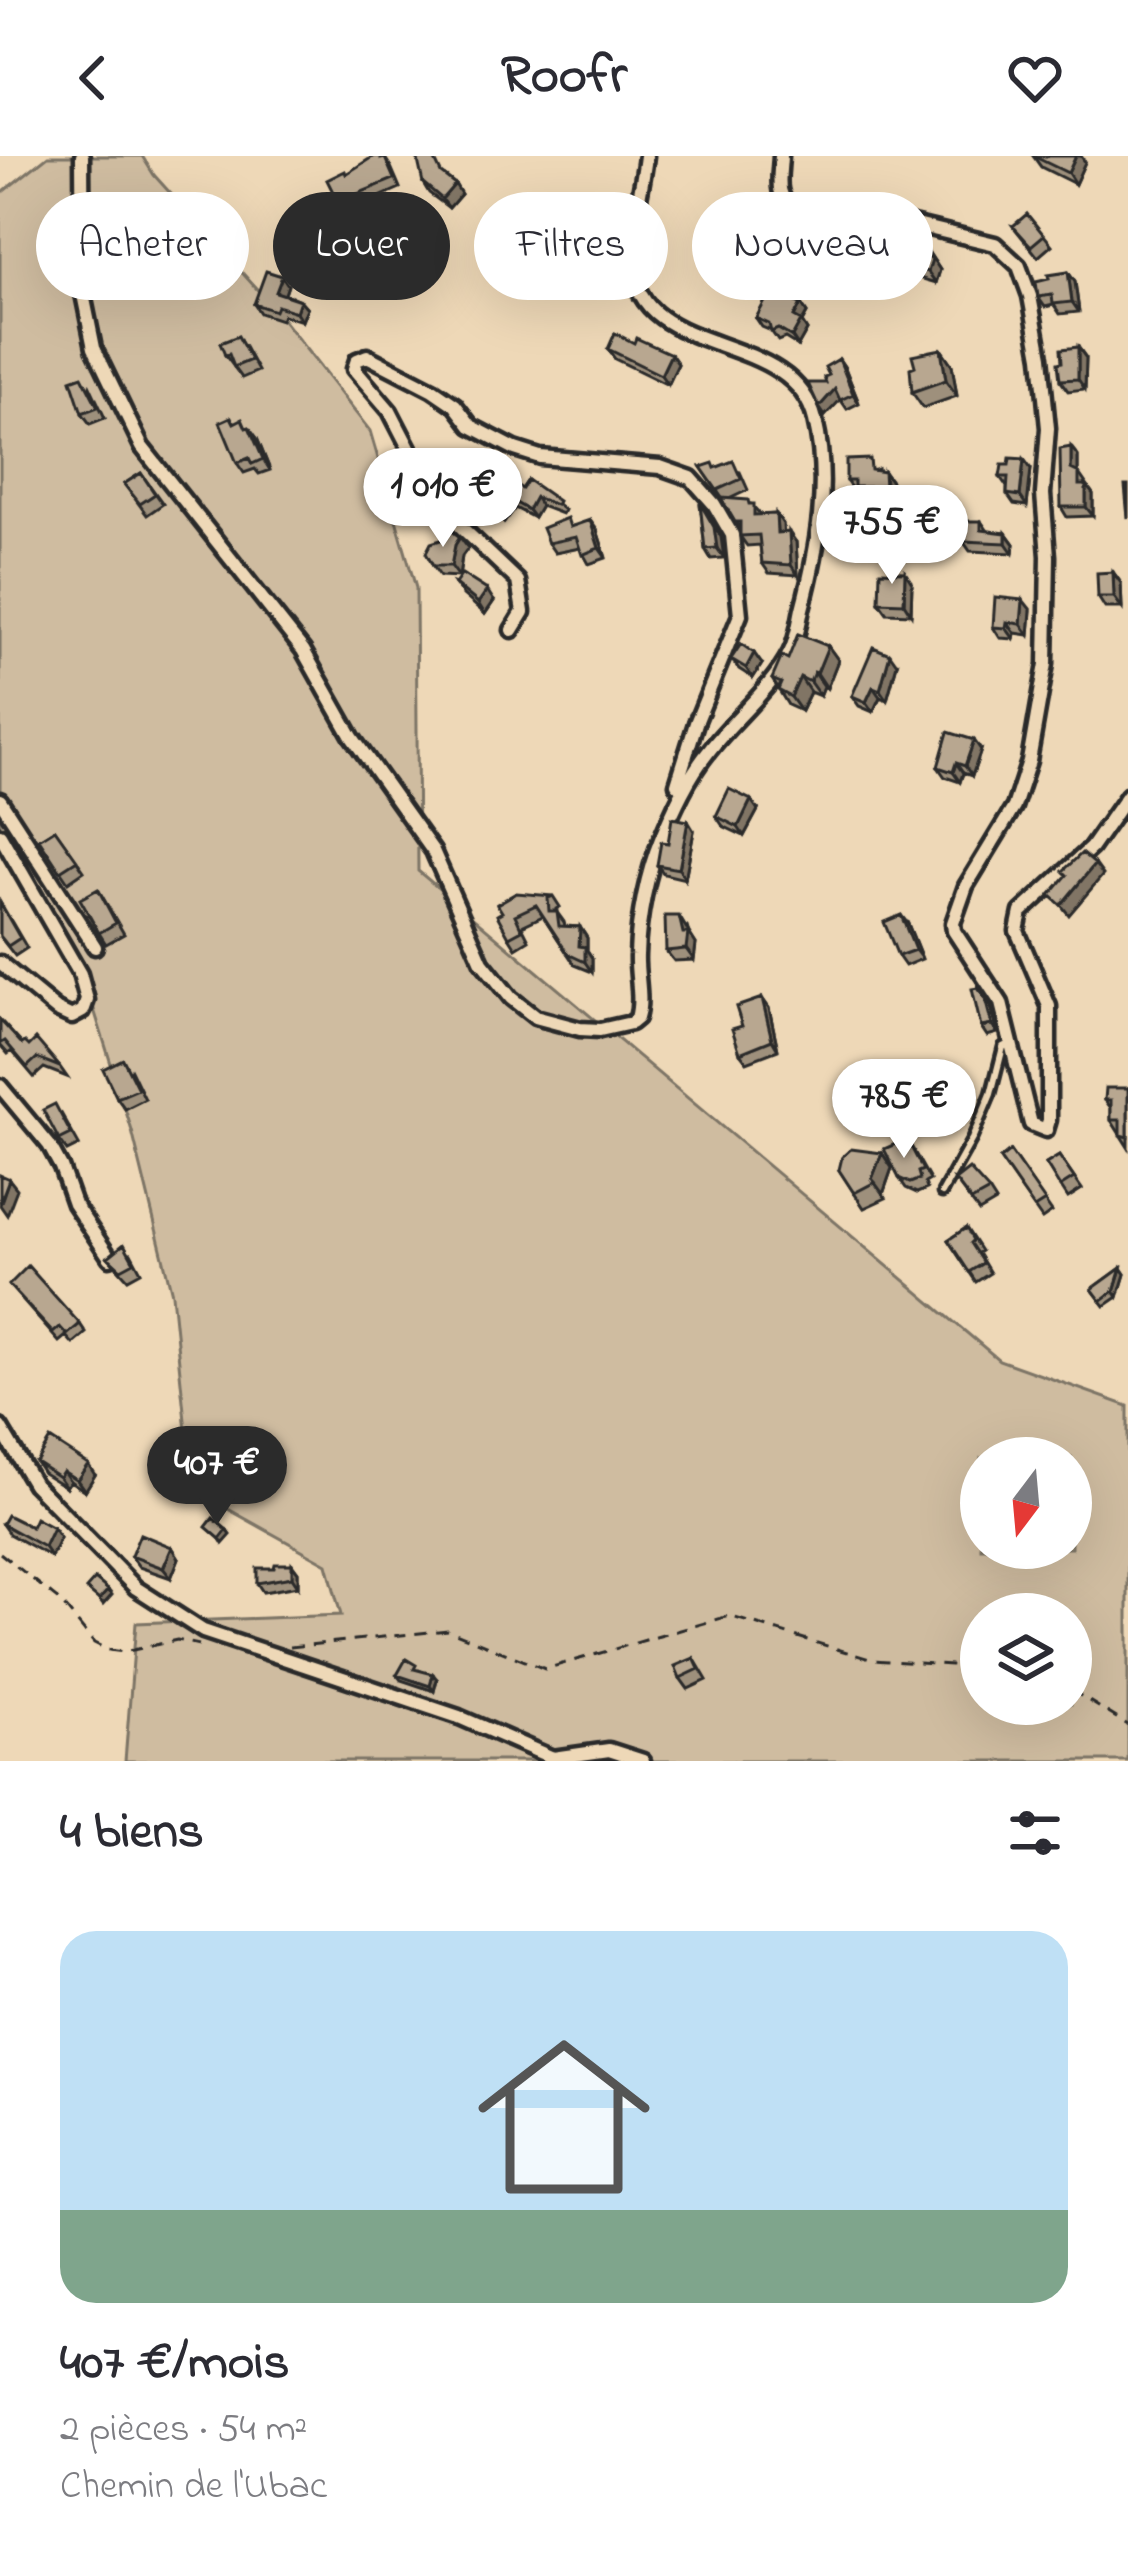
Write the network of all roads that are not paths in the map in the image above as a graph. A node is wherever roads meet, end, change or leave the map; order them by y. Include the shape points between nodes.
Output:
1 (82, 156) edge
2 (646, 156) edge
3 (782, 156) edge
4 (512, 630) dead end
5 (683, 790) junction
6 (1128, 795) edge
7 (0, 800) edge
8 (0, 835) edge
9 (95, 947) dead end
10 (0, 963) edge
11 (1011, 1043) junction
12 (0, 1086) edge
13 (942, 1193) dead end
14 (110, 1258) edge
15 (0, 1427) edge
16 (643, 1761) edge

1 - 5 street via 83,294 94,348 142,447 284,623 433,851 482,962 535,1017 600,1030 637,1018 640,924 659,844
2 - 5 street via 632,266 641,297 691,334 760,357 795,382 814,414 821,455 814,566 791,652
3 - 11 street via 779,191 794,210 871,214 995,244 1018,266 1030,296 1048,428 1046,664 1014,807 953,922 1001,1003
4 - 5 street via 523,612 518,581 439,506 390,411 354,369 357,360 367,356 405,374 455,405 471,426 515,448 660,467 691,478 714,504 732,535 740,615 696,723 677,784
6 - 11 street via 1091,848 1017,921 1049,1006 1046,1130 1031,1124
7 - 9 street
8 - 10 street via 80,974 83,1011 72,1017 57,1010
11 - 13 lane
12 - 14 street via 49,1145 74,1204
15 - 16 street via 34,1484 136,1588 175,1616 553,1758 609,1750

